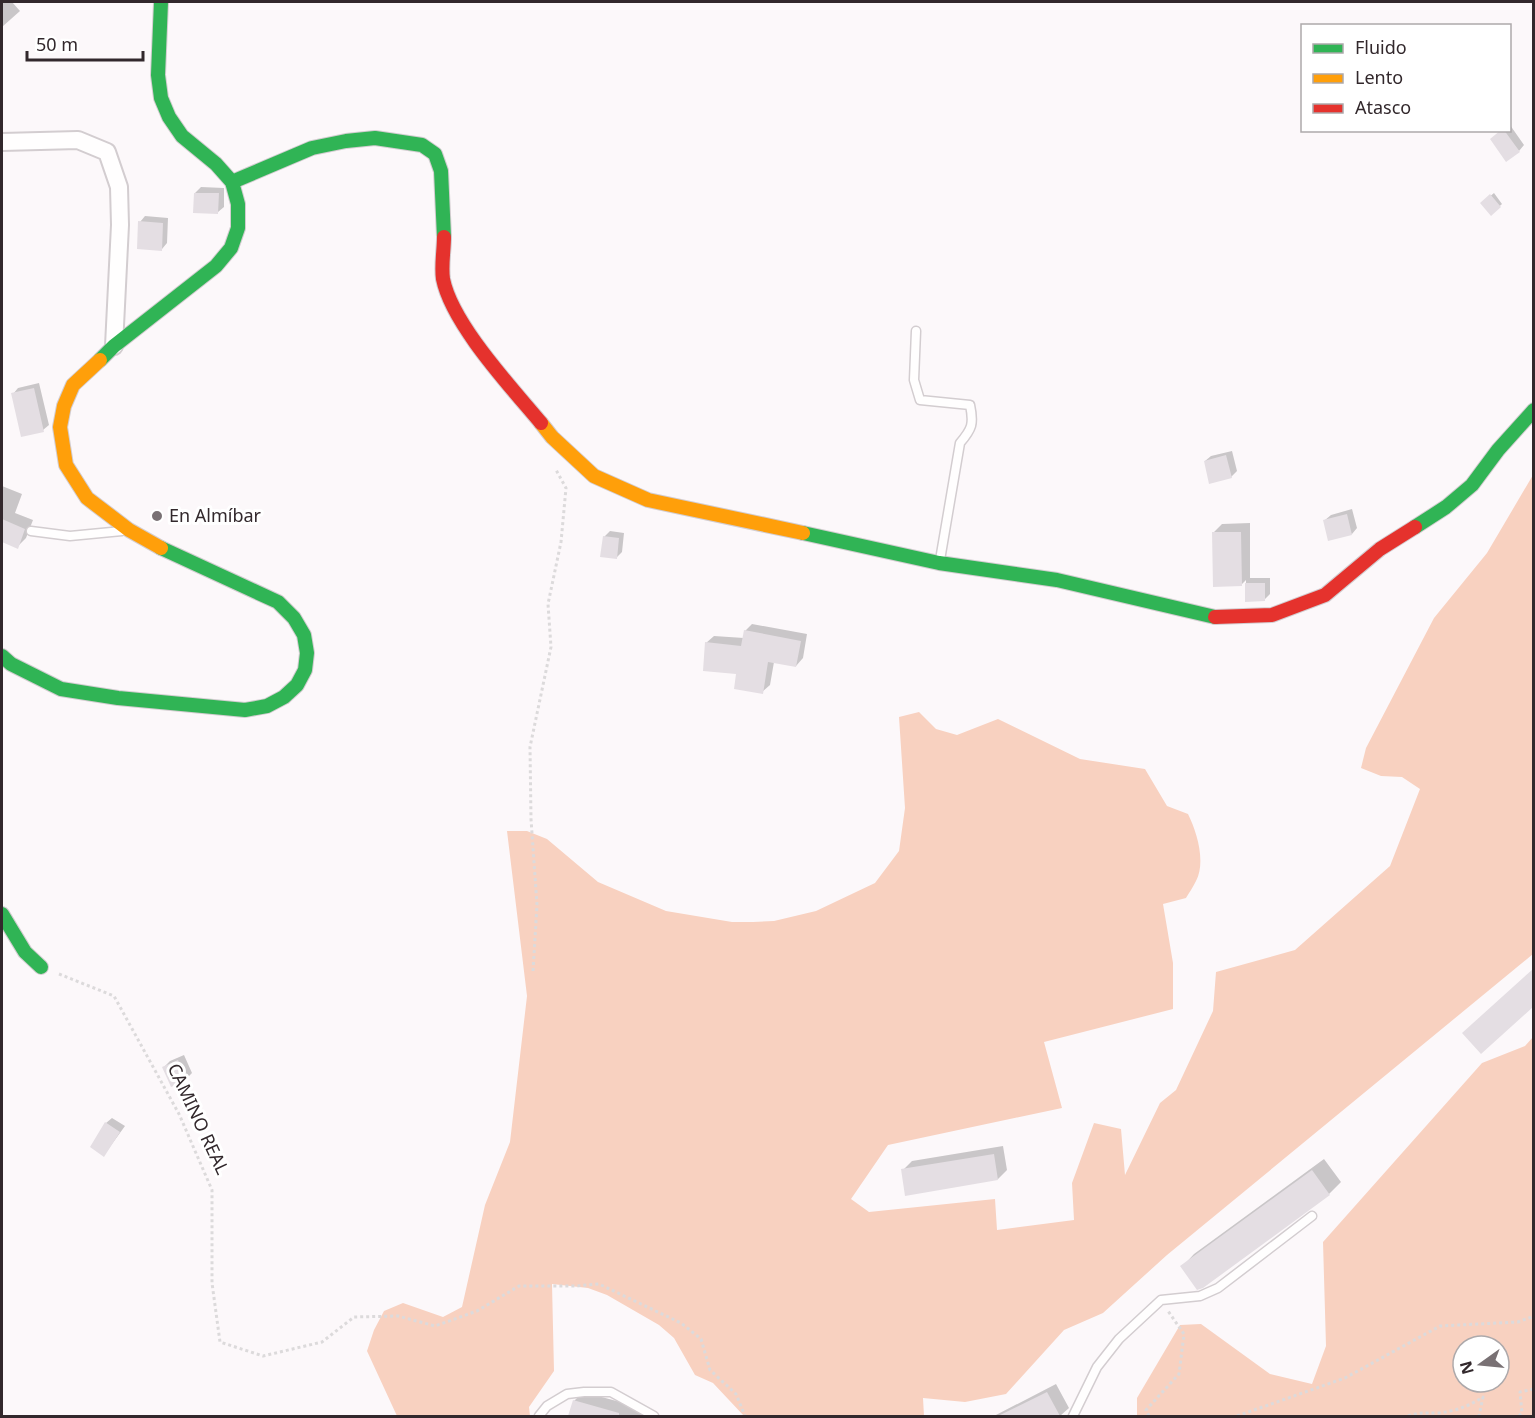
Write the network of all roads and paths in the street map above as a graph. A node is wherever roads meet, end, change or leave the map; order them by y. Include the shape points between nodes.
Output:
1 (161, 2) edge
2 (2, 142) edge
3 (232, 182) junction
4 (916, 331) dead end
5 (114, 346) junction
6 (1533, 410) edge
7 (555, 468) dead end
8 (129, 530) junction
9 (32, 531) dead end
10 (939, 563) junction
11 (2, 656) edge
12 (2, 914) edge
13 (41, 967) joint
14 (533, 971) dead end
15 (1312, 1215) dead end
16 (1161, 1300) junction
17 (1533, 1316) edge
18 (1533, 1389) edge
19 (539, 1416) edge
20 (654, 1416) edge
21 (745, 1416) edge
22 (1072, 1416) edge
23 (1149, 1416) edge
24 (1237, 1416) edge
25 (1408, 1416) edge
26 (1479, 1416) edge
27 (1519, 1416) edge

1 - 3 street via 161,98 182,136
2 - 5 street via 78,140 107,152 119,188
3 - 5 street via 238,204 238,228 231,248 216,266
3 - 10 street via 312,148 346,141 375,138 422,145 435,154 441,171 443,278 458,315 552,437 594,476 648,500
4 - 10 lane via 914,380 920,400 970,405 973,418 970,431 960,443
5 - 8 street via 73,385 60,427 66,465 87,498
6 - 10 street via 1472,485 1446,507 1380,549 1325,595 1272,615 1214,617 1057,580
7 - 14 path via 566,488 561,542 548,604 551,647 530,747 537,905
8 - 9 lane via 85,536
8 - 11 street via 287,609 302,629 307,651 303,674 291,693 261,710 118,698 61,689 10,664
12 - 13 street via 25,952
13 - 21 path, CAMINO REAL via 114,996 179,1114 212,1190 212,1283 220,1342 263,1356 322,1342 354,1317 398,1316 435,1326 477,1311 519,1286 599,1284 681,1323 700,1340 711,1370 736,1394
15 - 16 lane via 1218,1288 1200,1296
16 - 22 lane via 1119,1339 1097,1367
16 - 23 path via 1184,1334 1179,1374 1146,1410
17 - 24 path via 1518,1322 1440,1326 1345,1378
18 - 27 path via 1520,1392
19 - 20 lane via 567,1394 611,1392
25 - 26 path via 1420,1411 1438,1413 1466,1407 1483,1397

